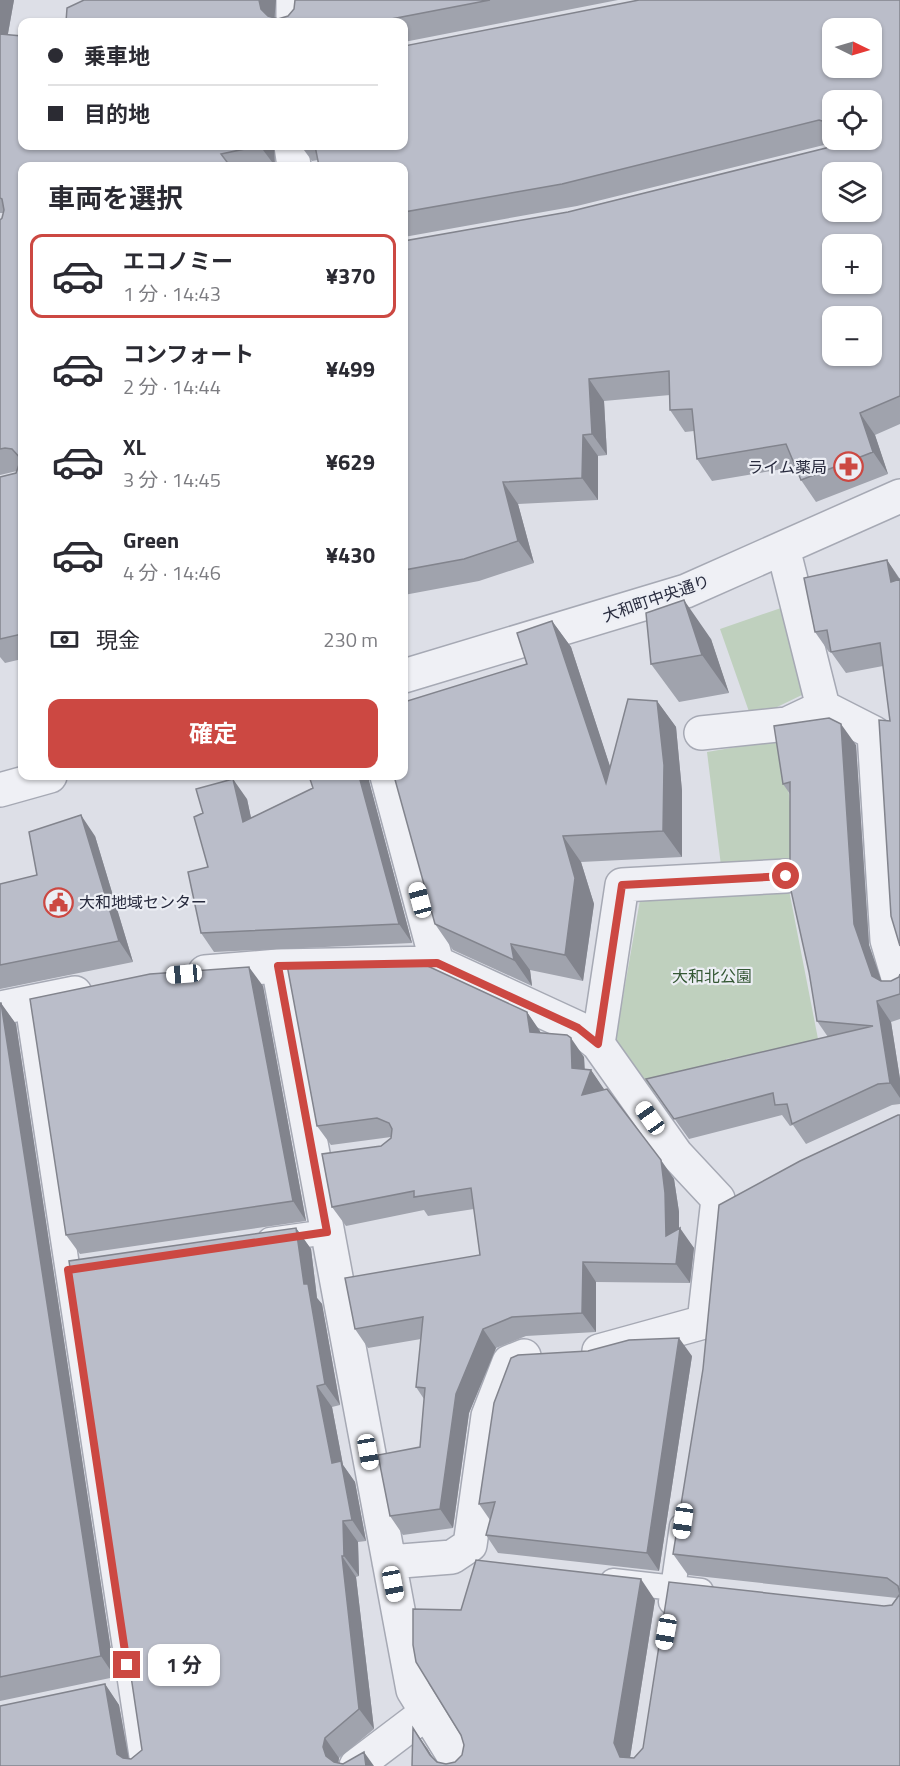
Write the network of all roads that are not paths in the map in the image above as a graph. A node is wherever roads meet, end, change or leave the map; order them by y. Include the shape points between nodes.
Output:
1 (293, 0) edge
2 (293, 18) edge
3 (900, 496) edge
4 (783, 548) junction
5 (408, 675) edge
6 (824, 707) junction
7 (701, 733) dead end
8 (35, 780) edge
9 (388, 780) edge
10 (0, 789) edge
11 (786, 876) dead end
12 (437, 963) junction
13 (278, 966) junction
14 (172, 974) edge
15 (900, 984) edge
16 (105, 987) edge
17 (13, 1005) edge
18 (598, 1044) junction
19 (327, 1232) junction
20 (244, 1244) edge
21 (686, 1506) edge
22 (389, 1563) junction
23 (592, 1578) edge
24 (673, 1588) junction
25 (718, 1593) edge
26 (667, 1621) edge
27 (426, 1713) junction
28 (143, 1766) edge
29 (356, 1766) edge
30 (460, 1766) edge

1 - 2 street
3 - 4 street, 大和町中央通り
4 - 5 street, 大和町中央通り via 686,591
4 - 6 street
6 - 7 street via 787,724
6 - 15 street via 874,733 887,940
8 - 10 street
9 - 12 street
11 - 18 street via 622,885
12 - 13 street
12 - 18 street via 578,1028
13 - 14 street
13 - 19 street via 325,1161
16 - 17 street
17 - 28 lane via 79,1268 120,1690
18 - 22 street via 676,1154 732,1196 706,1333 599,1351 527,1355 509,1362 488,1416 470,1545 464,1561
19 - 20 lane
19 - 22 street
21 - 24 lane
22 - 27 street via 413,1690
23 - 24 lane
24 - 25 lane
24 - 26 lane
27 - 29 street
27 - 30 street

